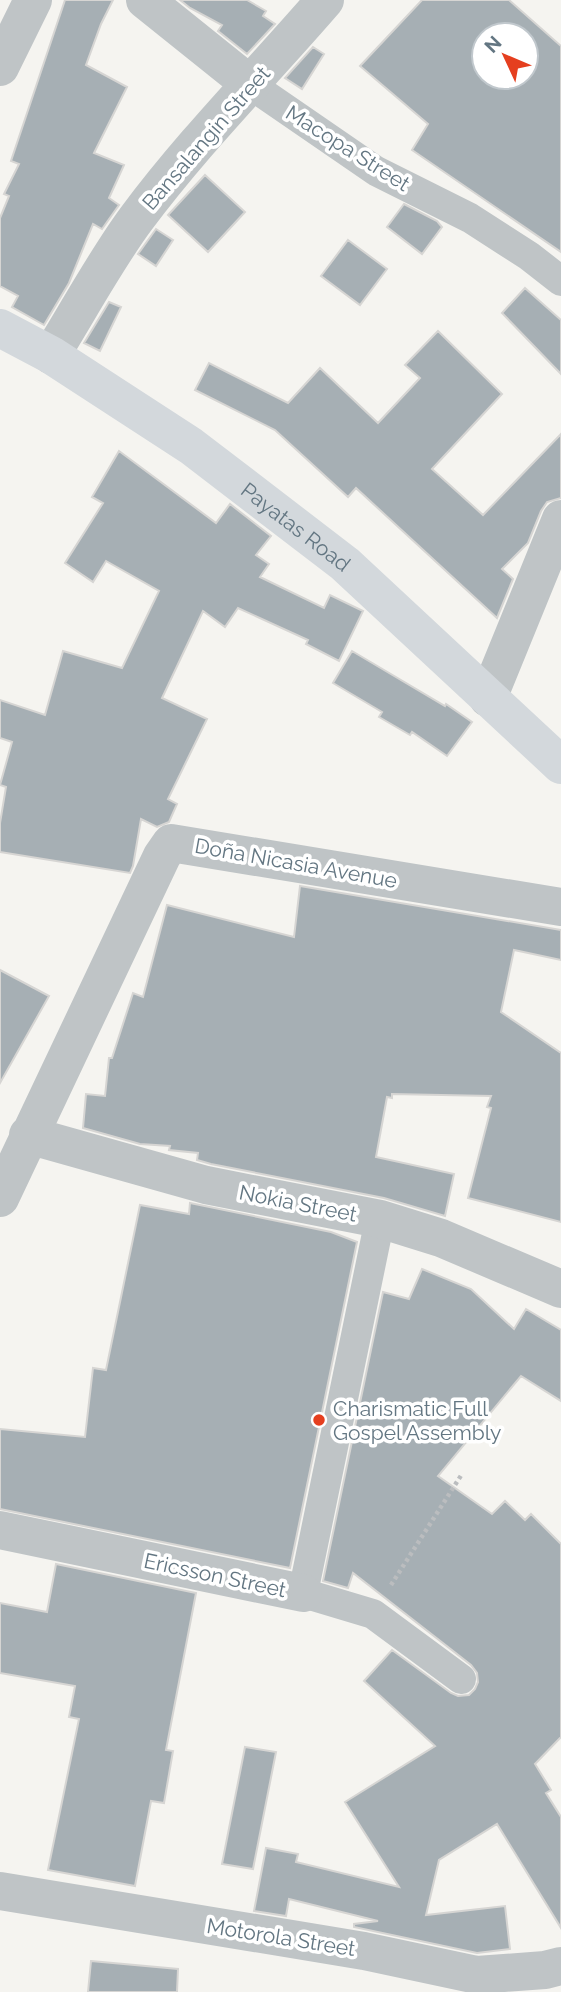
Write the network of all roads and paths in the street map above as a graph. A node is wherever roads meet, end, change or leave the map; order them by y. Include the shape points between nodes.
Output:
1 (33, 0) edge
2 (145, 0) edge
3 (325, 0) edge
4 (0, 67) edge
5 (251, 85) junction
6 (561, 281) edge
7 (0, 328) edge
8 (51, 355) junction
9 (561, 519) edge
10 (488, 698) junction
11 (561, 765) edge
12 (561, 908) edge
13 (29, 1135) junction
14 (0, 1198) edge
15 (380, 1219) junction
16 (561, 1289) edge
17 (462, 1474) dead end
18 (0, 1530) edge
19 (303, 1593) junction
20 (373, 1614) junction
21 (461, 1679) dead end
22 (0, 1891) edge
23 (561, 1966) edge

1 - 4 street
2 - 5 street, Macopa Street
3 - 5 street, Bansalangin Street
5 - 6 street, Macopa Street via 376,171 470,218
5 - 8 street, Bansalangin Street via 135,220
7 - 8 main road, Payatas Road
8 - 10 main road, Payatas Road via 191,446 345,564
9 - 10 street
10 - 11 main road, Payatas Road
12 - 13 street, Doña Nicasia Avenue via 171,843
13 - 14 street, Doña Nicasia Avenue
13 - 15 street, Nokia Street via 206,1185
15 - 16 street, Nokia Street via 441,1238
15 - 19 street, Ericsson Street
17 - 20 path
18 - 19 street, Ericsson Street
19 - 20 street
20 - 21 street
22 - 23 street, Motorola Street via 365,1951 477,1975

